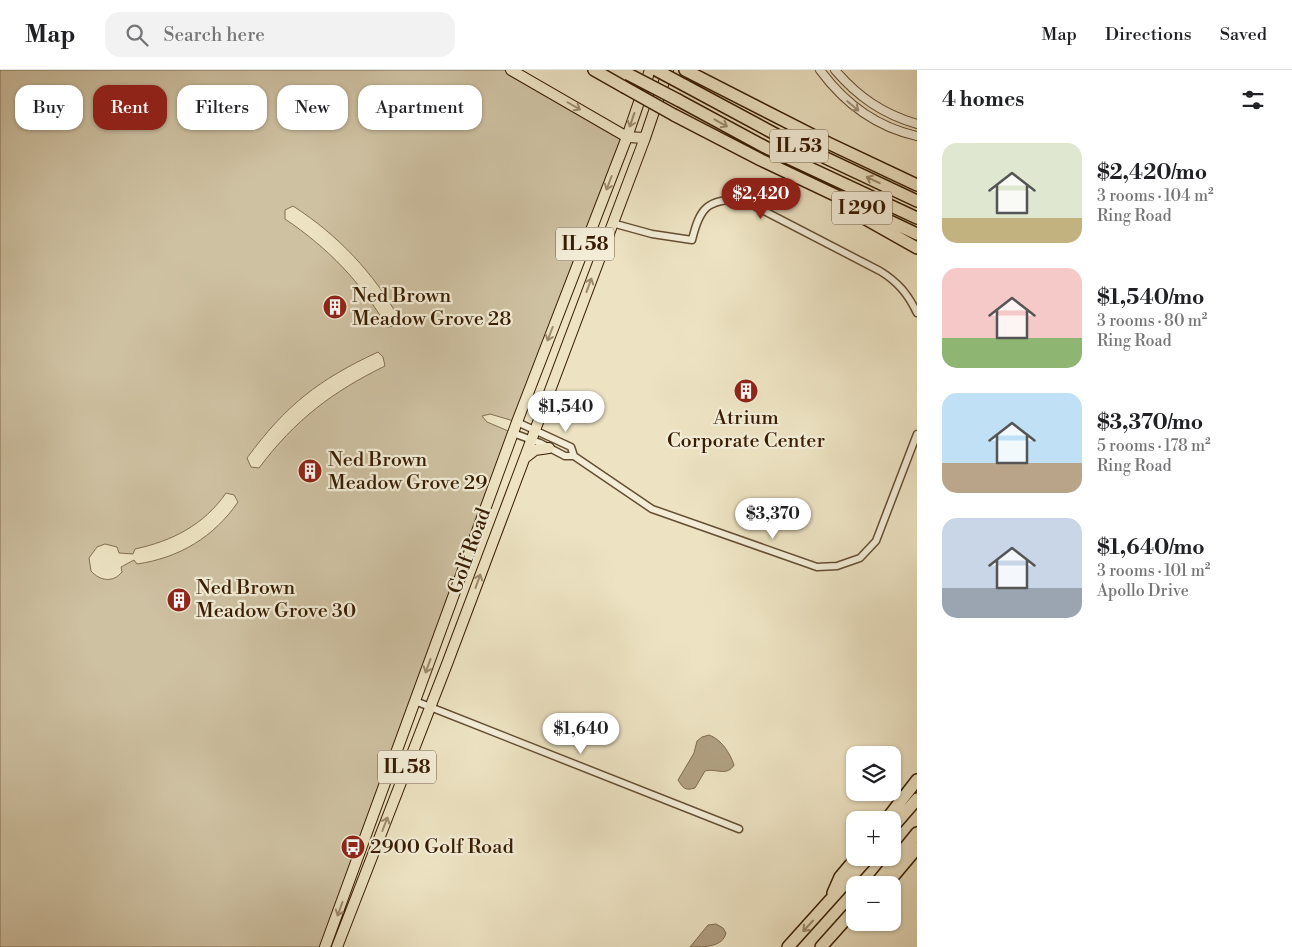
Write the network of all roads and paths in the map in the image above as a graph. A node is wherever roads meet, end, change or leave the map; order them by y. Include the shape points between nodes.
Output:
1 (512, 70) edge
2 (594, 70) edge
3 (650, 70) edge
4 (656, 70) edge
5 (668, 70) edge
6 (820, 70) edge
7 (835, 70) edge
8 (686, 71) edge
9 (625, 72) edge
10 (917, 124) edge
11 (917, 136) edge
12 (627, 137) junction
13 (645, 138) junction
14 (808, 183) junction
15 (916, 184) edge
16 (917, 201) edge
17 (917, 218) edge
18 (612, 223) junction
19 (917, 234) edge
20 (917, 248) edge
21 (917, 313) edge
22 (517, 422) junction
23 (536, 430) junction
24 (513, 433) junction
25 (917, 434) edge
26 (532, 440) junction
27 (549, 448) junction
28 (574, 456) junction
29 (525, 457) junction
30 (415, 701) junction
31 (430, 707) junction
32 (917, 780) edge
33 (917, 798) edge
34 (893, 811) edge
35 (901, 817) edge
36 (740, 829) dead end
37 (917, 834) edge
38 (917, 848) edge
39 (849, 866) edge
40 (861, 866) edge
41 (882, 876) edge
42 (894, 876) edge
43 (828, 905) junction
44 (846, 921) edge
45 (325, 947) edge
46 (337, 947) edge
47 (788, 947) edge
48 (822, 947) edge

1 -> 12 main road
2 - 14 highway, I 290, bridge
3 -> 12 main road, IL 58
16 -> 4 highway, IL 53, bridge via 777,135
5 - 13 main road, IL 58
6 -> 11 street via 859,112 892,129
7 - 10 street via 846,84 871,104
8 - 15 highway, I 290
9 -> 17 highway, IL 53, bridge via 767,148
12 - 13 main road
12 -> 22 main road, Golf Road / IL 58
13 - 18 main road, Golf Road / IL 58
14 - 19 highway, I 290
14 - 20 highway via 844,208
18 - 21 street via 692,240 696,221 706,206 722,200 741,199 895,280
23 -> 18 main road, Golf Road / IL 58
22 - 23 street
22 - 24 main road, Golf Road / IL 58
23 - 26 main road, Golf Road / IL 58
23 - 28 street via 571,447
24 - 26 street
24 -> 30 main road, Golf Road / IL 58
25 - 28 street via 876,541 860,558 837,566 817,567 652,508
26 - 27 street
26 - 29 main road, Golf Road / IL 58
27 - 28 street
27 - 29 main road via 535,450
31 -> 29 main road, Golf Road / IL 58
30 - 31 street
30 -> 45 main road, Golf Road / IL 58
31 - 36 street
46 -> 31 main road, Golf Road / IL 58
32 - 34 highway
33 - 35 highway
37 - 41 highway
38 - 42 highway
39 - 43 highway via 840,877
40 - 43 highway
43 -> 47 highway
44 - 48 highway

